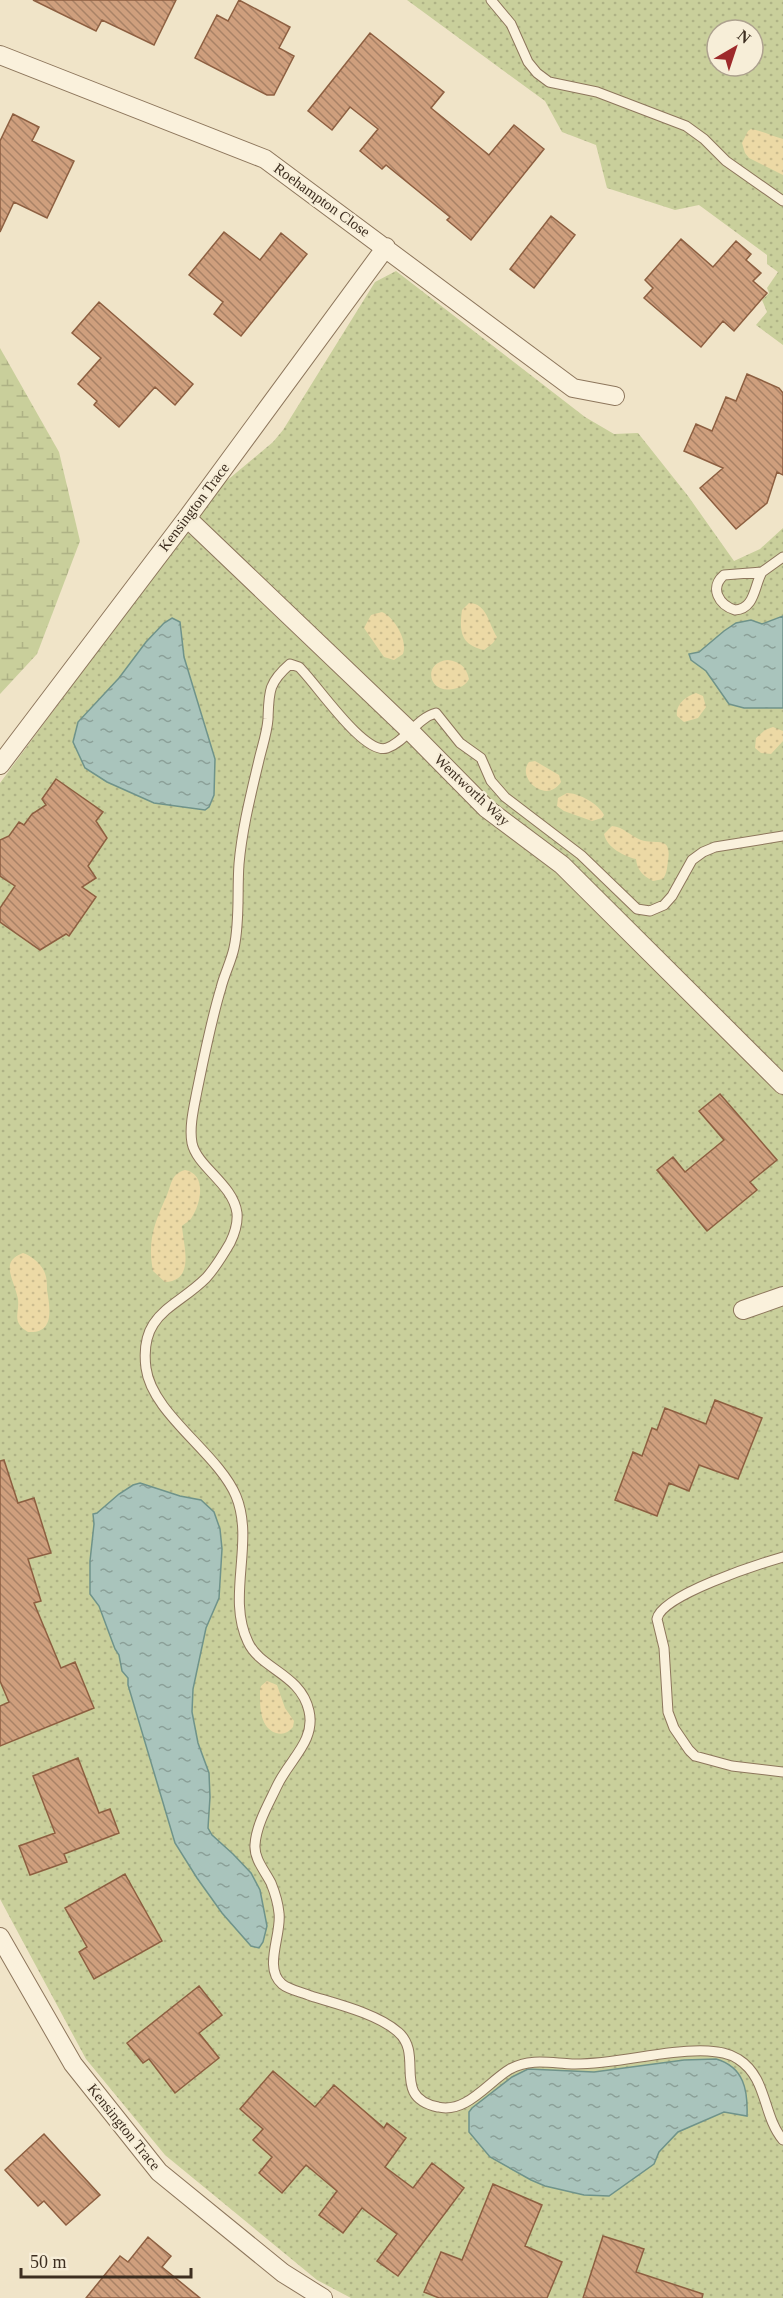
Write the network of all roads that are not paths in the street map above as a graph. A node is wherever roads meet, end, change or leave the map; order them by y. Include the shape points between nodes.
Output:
1 (491, 0) edge
2 (0, 55) edge
3 (783, 201) edge
4 (386, 247) junction
5 (615, 396) dead end
6 (187, 518) junction
7 (783, 558) edge
8 (762, 572) junction
9 (410, 731) junction
10 (0, 765) edge
11 (783, 836) edge
12 (783, 1085) edge
13 (783, 1296) edge
14 (743, 1310) dead end
15 (783, 1557) edge
16 (783, 1772) edge
17 (0, 1937) edge
18 (783, 2140) edge
19 (323, 2298) edge

1 - 3 lane via 511,24 537,74 549,82 597,92 686,126 726,162
2 - 4 street, Roehampton Close via 265,159
4 - 5 street, Roehampton Close via 573,388
4 - 6 street, Kensington Trace
6 - 9 street, Wentworth Way
6 - 10 street, Kensington Trace
7 - 8 lane
8 - 8 lane via 724,575 715,589 720,601 735,610 747,607
9 - 11 lane via 436,713 460,743 481,758 491,781 505,797 581,855 630,904 642,910 660,908 668,901 692,860 703,852
9 - 12 street, Wentworth Way via 486,808 562,865
9 - 18 lane via 388,748 374,747 345,721 296,665 290,664 272,683 268,724 242,840 235,942 192,1114 192,1145 232,1198 237,1225 207,1277 155,1319 146,1354 146,1371 153,1387 237,1498 242,1522 241,1611 248,1642 295,1685 310,1713 308,1739 282,1774 255,1843 279,1908 273,1969 285,1986 380,2020 398,2031 409,2047 408,2077 412,2089 435,2107 456,2107 508,2070 529,2062 580,2064 659,2054 720,2052 737,2058 755,2076 763,2091 767,2115
13 - 14 street
15 - 16 lane via 675,1599 657,1619 664,1648 668,1712 688,1750 701,1758 732,1766
17 - 19 street, Kensington Trace via 73,2064 159,2172 283,2272

